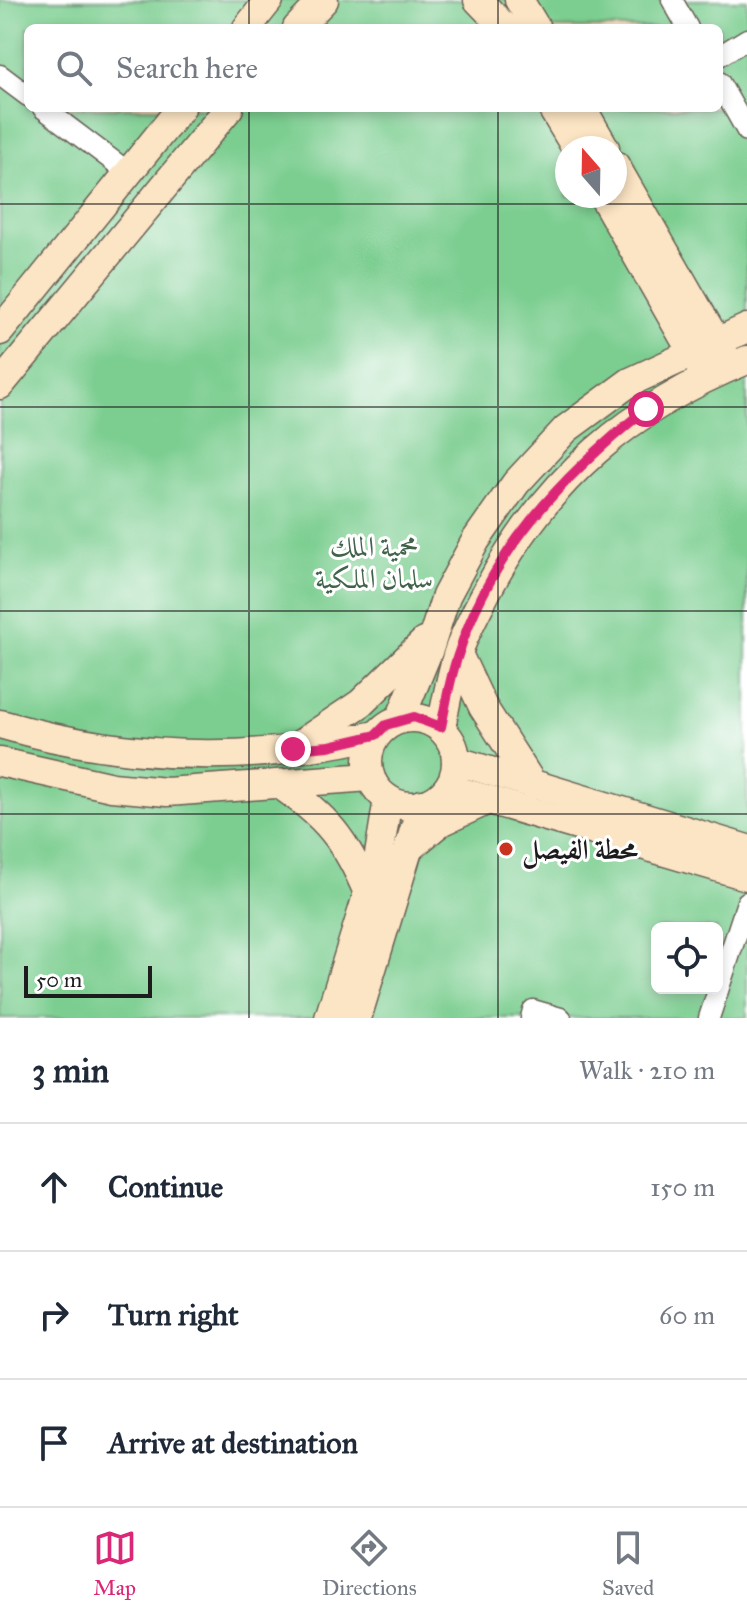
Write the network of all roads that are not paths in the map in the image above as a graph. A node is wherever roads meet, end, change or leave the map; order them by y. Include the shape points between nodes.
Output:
1 (269, 0) edge
2 (324, 0) edge
3 (478, 0) edge
4 (519, 0) edge
5 (672, 0) edge
6 (250, 24) edge
7 (301, 24) edge
8 (501, 24) edge
9 (534, 24) edge
10 (686, 24) edge
11 (747, 39) edge
12 (723, 54) edge
13 (0, 75) edge
14 (723, 89) edge
15 (24, 93) edge
16 (48, 112) edge
17 (178, 112) edge
18 (226, 112) edge
19 (554, 112) edge
20 (584, 112) edge
21 (747, 131) edge
22 (569, 136) edge
23 (598, 136) edge
24 (129, 173) junction
25 (627, 189) edge
26 (611, 208) edge
27 (747, 328) edge
28 (0, 331) edge
29 (705, 346) junction
30 (728, 368) edge
31 (0, 385) edge
32 (435, 630) junction
33 (458, 654) junction
34 (400, 719) junction
35 (0, 724) edge
36 (441, 727) junction
37 (376, 735) junction
38 (293, 749) junction
39 (0, 762) edge
40 (452, 775) junction
41 (370, 777) junction
42 (279, 784) junction
43 (533, 785) junction
44 (388, 799) junction
45 (488, 800) junction
46 (422, 804) junction
47 (409, 849) junction
48 (747, 849) edge
49 (747, 876) edge
50 (368, 893) junction
51 (747, 902) edge
52 (329, 1018) edge
53 (357, 1018) edge
54 (531, 1018) edge
55 (561, 1018) edge
56 (709, 1018) edge

1 - 6 street
2 - 7 street
3 - 8 street
4 - 9 street
5 - 10 street
11 - 12 street
13 - 15 street
14 - 21 street
16 - 24 street
17 - 24 street
18 - 31 street
19 - 22 street
20 - 23 street
24 - 28 street
25 - 29 street
26 - 29 street
27 - 29 street
29 - 30 street
29 - 32 street via 630,382 566,429 516,483 476,540 446,596
30 - 33 street via 646,409 585,459 510,549
32 - 34 street
32 - 38 street via 361,703
33 - 36 street
33 - 43 street via 483,707
34 - 36 street via 428,720
34 - 37 street
35 - 38 street via 136,753 198,756
36 - 40 street via 451,739
37 - 38 street
37 - 41 street via 367,763
39 - 42 street via 112,787 167,792
40 - 43 street
40 - 45 street
40 - 46 street
41 - 42 street
41 - 44 street
42 - 50 street via 336,831
43 - 48 street
44 - 46 street via 401,805
44 - 50 street
45 - 47 street via 439,823
45 - 49 street
46 - 47 street
47 - 53 street
50 - 52 street
51 - 56 street
54 - 55 street via 533,1010

